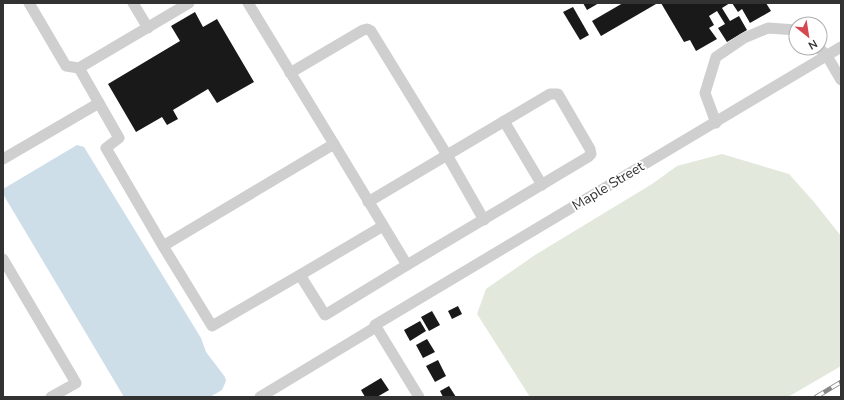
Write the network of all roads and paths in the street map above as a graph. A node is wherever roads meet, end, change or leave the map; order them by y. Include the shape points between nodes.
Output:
1 (29, 3) edge
2 (133, 3) edge
3 (189, 3) edge
4 (248, 3) edge
5 (148, 28) junction
6 (788, 29) edge
7 (841, 47) edge
8 (828, 51) edge
9 (817, 56) edge
10 (826, 56) edge
11 (79, 68) junction
12 (290, 73) junction
13 (841, 80) edge
14 (99, 104) junction
15 (504, 121) junction
16 (716, 122) junction
17 (334, 144) junction
18 (447, 155) junction
19 (3, 159) edge
20 (542, 185) junction
21 (368, 202) junction
22 (484, 220) junction
23 (383, 226) junction
24 (163, 246) junction
25 (3, 259) edge
26 (407, 266) junction
27 (300, 275) junction
28 (376, 326) junction
29 (51, 397) edge
30 (260, 397) edge
31 (418, 397) edge

1 - 11 street via 66,66
2 - 5 street
3 - 5 street
4 - 12 street
5 - 11 street
6 - 16 street via 768,28 744,38 716,57 705,93
7 - 8 street, Maple Street
9 - 16 street, Maple Street
10 - 13 street
11 - 14 street
12 - 17 street
12 - 18 street via 367,29 371,31
14 - 19 street
14 - 24 street via 119,138 106,148
15 - 18 street
15 - 20 street
15 - 20 street via 550,94 558,94 591,154
16 - 28 street, Maple Street
17 - 21 street
17 - 24 street
18 - 21 street
18 - 22 street
20 - 22 street
21 - 23 street
22 - 26 street
23 - 26 street
23 - 27 street
24 - 27 street via 212,326
25 - 29 street via 76,383
26 - 27 street via 325,315
28 - 30 street, Maple Street
28 - 31 street

